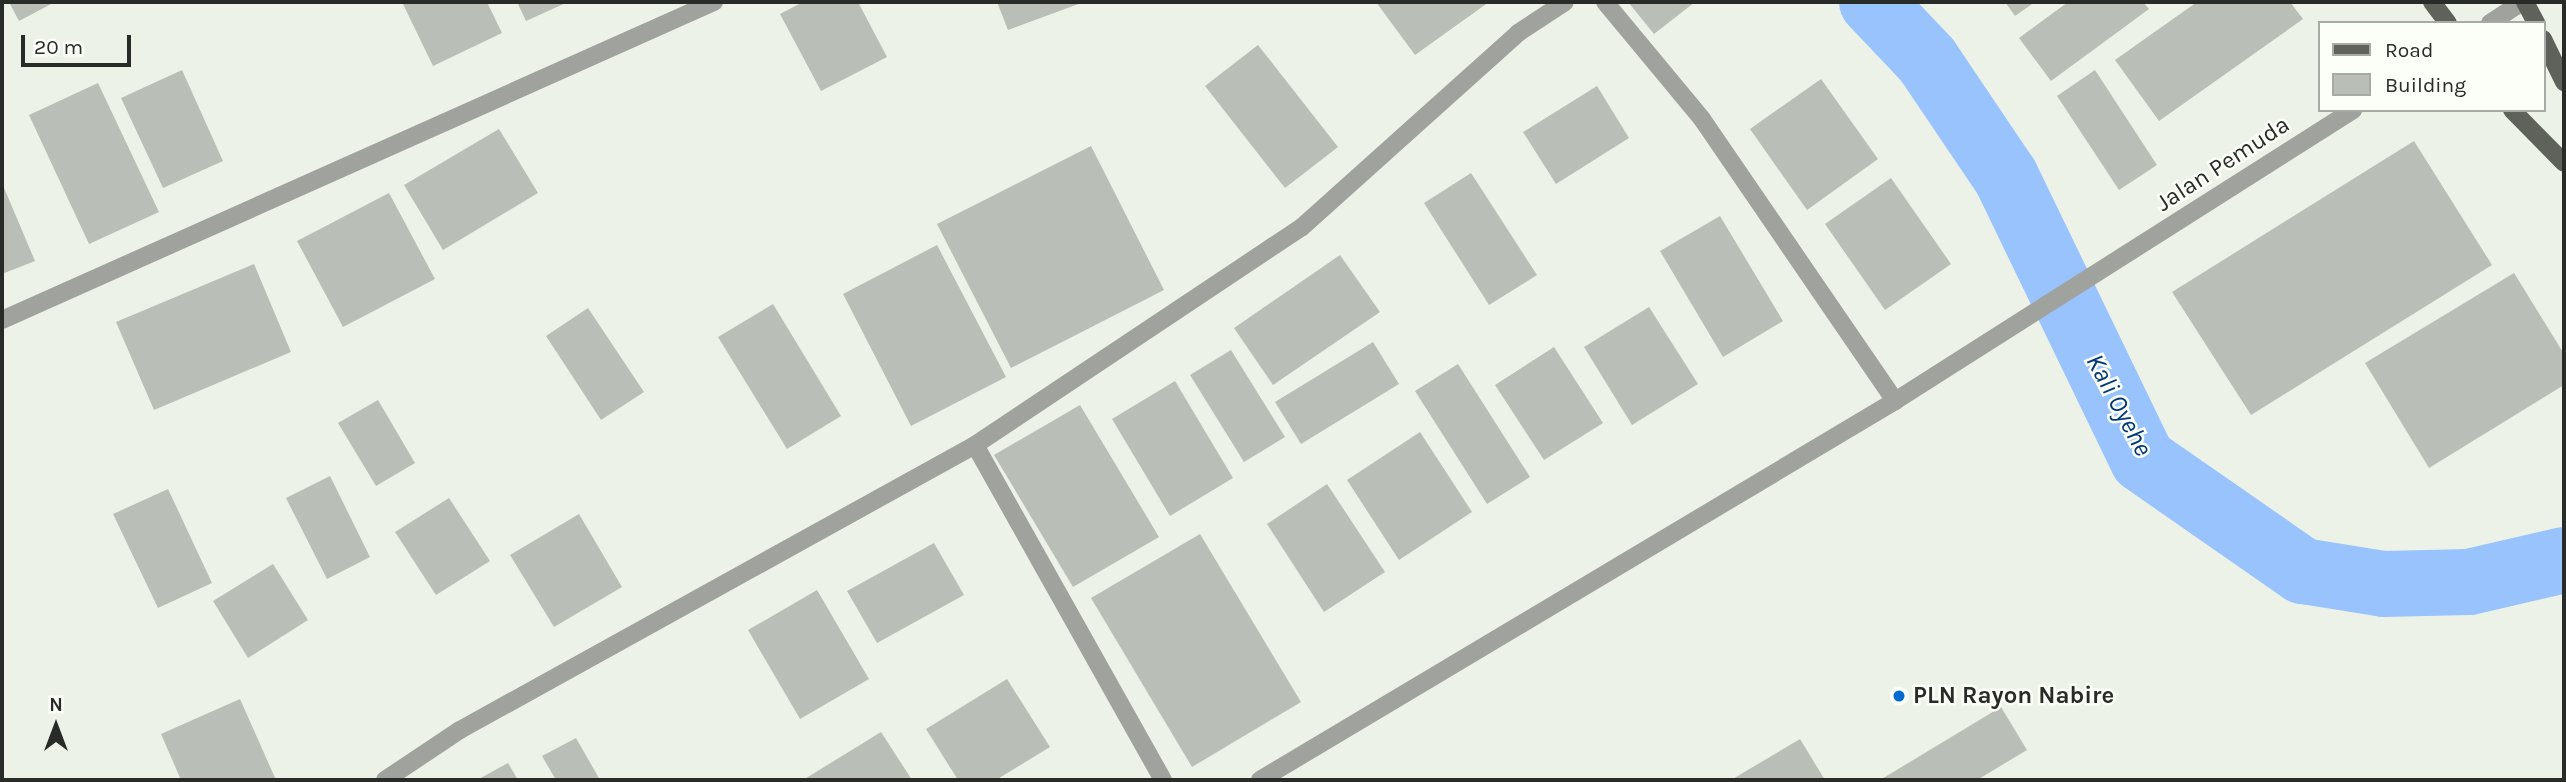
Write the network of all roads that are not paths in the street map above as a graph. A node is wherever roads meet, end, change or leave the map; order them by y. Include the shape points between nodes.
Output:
1 (714, 2) edge
2 (1565, 2) edge
3 (1605, 2) edge
4 (2432, 2) edge
5 (2524, 2) edge
6 (2446, 21) edge
7 (2493, 21) edge
8 (2535, 21) edge
9 (2545, 42) edge
10 (2564, 82) edge
11 (2350, 112) edge
12 (2514, 112) edge
13 (2564, 163) edge
14 (2, 320) edge
15 (1895, 401) junction
16 (975, 444) junction
17 (385, 780) edge
18 (1163, 780) edge
19 (1260, 780) edge

1 - 14 street
2 - 16 street via 1518,33 1302,227
3 - 15 street via 1702,120
4 - 6 main road
5 - 7 street
5 - 8 main road
9 - 10 main road
11 - 15 street, Jalan Pemuda
12 - 13 main road
15 - 19 street, Jalan Pemuda
16 - 17 street via 460,730
16 - 18 street

